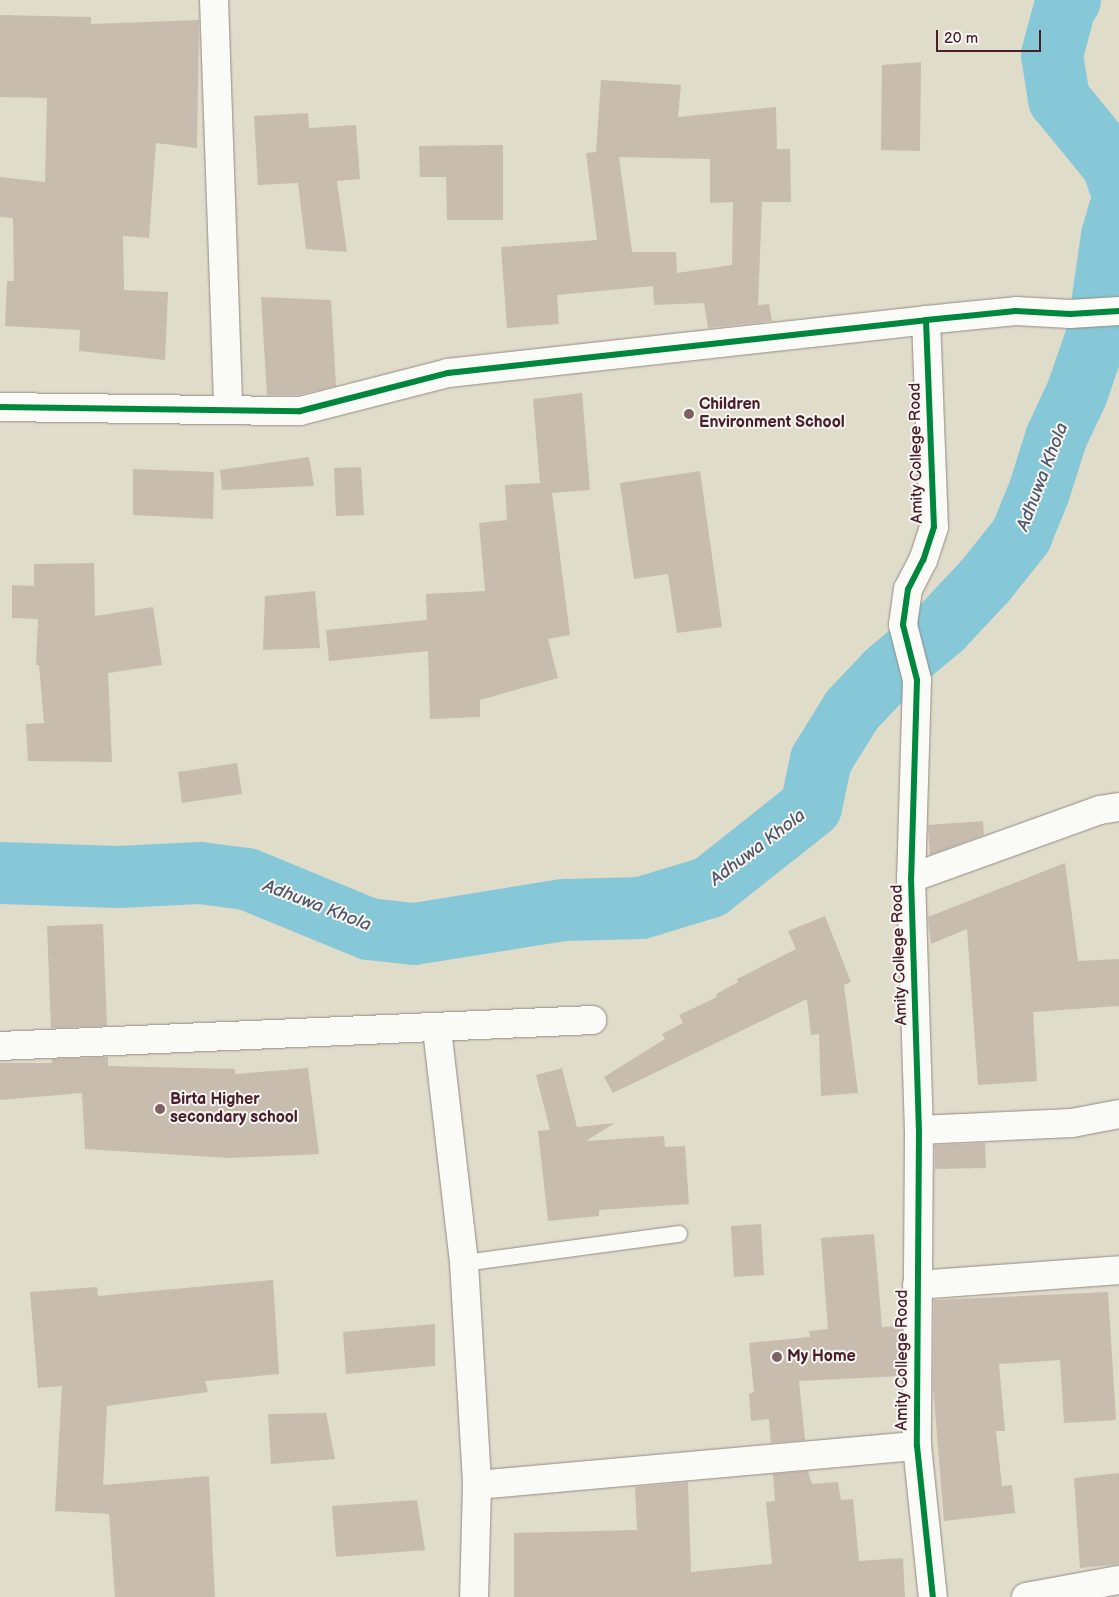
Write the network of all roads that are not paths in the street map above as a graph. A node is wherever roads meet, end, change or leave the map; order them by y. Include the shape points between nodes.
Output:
1 (214, 0) edge
2 (1119, 311) edge
3 (926, 320) junction
4 (0, 407) edge
5 (228, 410) junction
6 (1119, 807) edge
7 (911, 878) junction
8 (592, 1020) dead end
9 (437, 1029) junction
10 (0, 1046) edge
11 (1119, 1114) edge
12 (919, 1130) junction
13 (679, 1234) dead end
14 (464, 1263) junction
15 (1119, 1270) edge
16 (917, 1285) junction
17 (917, 1446) junction
18 (477, 1485) junction
19 (1119, 1580) edge
20 (474, 1597) edge
21 (932, 1597) edge
22 (1026, 1597) edge

1 - 5 street
2 - 3 street via 1070,314 1016,311
3 - 5 street via 448,373 300,412
3 - 7 street, Amity College Road via 934,527 923,560 908,589 903,625 918,680
4 - 5 street
6 - 7 street via 1100,810
7 - 12 street, Amity College Road
8 - 9 street
9 - 10 street
9 - 14 street
11 - 12 street via 1072,1123
12 - 16 street, Amity College Road
13 - 14 lane
14 - 18 street
15 - 16 street
16 - 17 street, Amity College Road
17 - 18 street
17 - 21 street, Amity College Road
18 - 20 street
19 - 22 street

